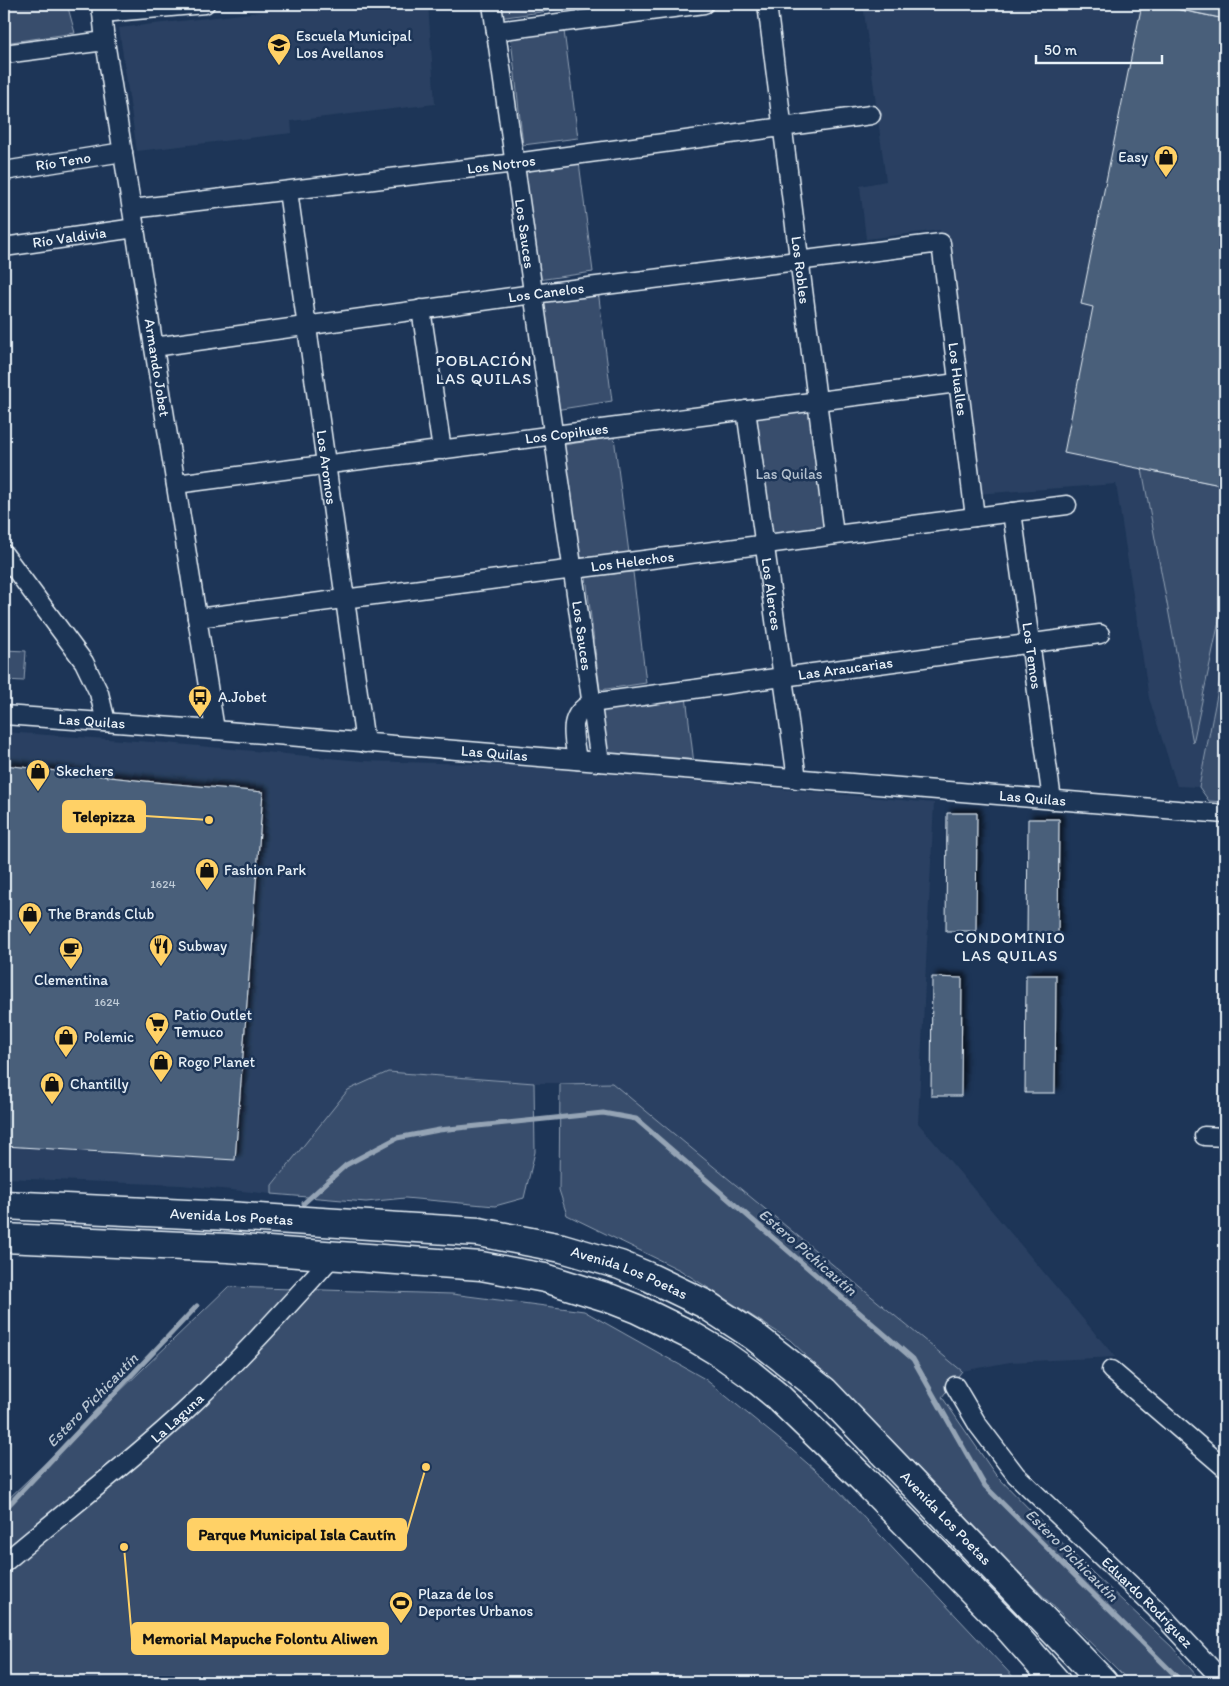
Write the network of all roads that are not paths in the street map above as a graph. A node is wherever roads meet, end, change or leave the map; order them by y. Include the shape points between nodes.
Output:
1 (205, 4) edge
2 (492, 4) edge
3 (704, 4) edge
4 (767, 4) edge
5 (102, 8) edge
6 (496, 31) junction
7 (105, 41) junction
8 (4, 54) edge
9 (871, 115) dead end
10 (783, 126) junction
11 (123, 152) junction
12 (515, 163) junction
13 (4, 171) edge
14 (288, 191) junction
15 (132, 209) junction
16 (135, 228) junction
17 (941, 243) joint
18 (4, 247) edge
19 (800, 261) junction
20 (533, 294) junction
21 (422, 309) junction
22 (307, 324) junction
23 (154, 347) junction
24 (957, 383) junction
25 (818, 401) junction
26 (746, 410) junction
27 (553, 436) junction
28 (442, 450) junction
29 (326, 465) junction
30 (176, 484) junction
31 (1067, 505) dead end
32 (1012, 512) junction
33 (975, 517) junction
34 (834, 535) junction
35 (765, 544) junction
36 (4, 554) edge
37 (572, 570) junction
38 (345, 598) junction
39 (197, 618) junction
40 (1100, 634) dead end
41 (1031, 643) junction
42 (783, 677) junction
43 (591, 704) junction
44 (4, 715) edge
45 (106, 722) junction
46 (215, 730) junction
47 (365, 743) junction
48 (577, 760) junction
49 (600, 762) junction
50 (797, 778) junction
51 (1052, 800) junction
52 (1225, 814) edge
53 (1204, 1136) dead end
54 (1225, 1137) edge
55 (72, 1192) dead end
56 (4, 1205) edge
57 (228, 1216) junction
58 (4, 1238) edge
59 (334, 1256) junction
60 (1112, 1370) dead end
61 (955, 1386) dead end
62 (1225, 1468) edge
63 (4, 1563) edge
64 (1056, 1682) edge
65 (1103, 1682) edge
66 (1224, 1682) edge

1 - 5 street
2 - 6 street, Los Sauces
3 - 6 street
4 - 10 street, Los Robles
5 - 7 street, Armando Jobet
6 - 12 street, Los Sauces
7 - 8 street
7 - 11 street, Armando Jobet
9 - 10 street, Los Notros
10 - 12 street, Los Notros
10 - 19 street, Los Robles
11 - 13 street, Río Teno
11 - 15 street, Armando Jobet
12 - 14 street, Los Notros
12 - 20 street, Los Sauces
14 - 15 street, Los Notros
14 - 22 street, Los Aromos
15 - 16 street, Armando Jobet
16 - 18 street, Río Valdivia
16 - 23 street, Armando Jobet
17 - 19 street, Los Canelos
17 - 24 street, Los Hualles
19 - 20 street, Los Canelos
19 - 25 street, Los Robles
20 - 21 street, Los Canelos
20 - 27 street, Los Sauces
21 - 22 street, Los Canelos
21 - 28 street
22 - 23 street, Los Canelos
22 - 29 street, Los Aromos
23 - 30 street, Armando Jobet
24 - 25 street, Los Copihues
24 - 33 street, Los Hualles
25 - 26 street, Los Copihues
25 - 34 street, Los Robles
26 - 27 street, Los Copihues
26 - 35 street, Los Alerces
27 - 28 street, Los Copihues
27 - 37 street, Los Sauces
28 - 29 street, Los Copihues
29 - 30 street, Los Copihues
29 - 38 street, Los Aromos
30 - 39 street, Armando Jobet
31 - 32 street, Los Helechos
32 - 33 street, Los Helechos
32 - 41 street, Los Temos
33 - 34 street, Los Helechos
34 - 35 street, Los Helechos
35 - 37 street, Los Helechos
35 - 42 street, Los Alerces
36 - 45 street via 84,662 99,693
37 - 38 street, Los Helechos
37 - 43 street, Los Sauces
38 - 39 street, Los Helechos
38 - 47 street, Los Aromos
39 - 46 street, Armando Jobet
40 - 41 street, Las Araucarias
41 - 42 street, Las Araucarias
41 - 51 street, Los Temos
42 - 43 street, Las Araucarias
42 - 50 street, Los Alerces
43 - 48 street via 579,711 574,723
43 - 49 street, Los Sauces
44 - 45 street, Las Quilas
45 - 46 street, Las Quilas
46 - 47 street, Las Quilas
47 - 48 street, Las Quilas
48 - 49 street, Las Quilas
49 - 50 street, Las Quilas
50 - 51 street, Las Quilas
51 - 52 street, Las Quilas
53 - 54 street
55 - 57 main road via 180,1202
56 - 57 main road, Avenida Los Poetas
57 - 65 main road, Avenida Los Poetas via 479,1232 582,1253 620,1265 705,1304 754,1336 824,1391
58 - 59 main road, Avenida Los Poetas
59 - 63 street, La Laguna via 184,1412
59 - 64 main road, Avenida Los Poetas via 481,1266 545,1278 630,1306 692,1336 750,1374 861,1476 998,1617
60 - 62 street
61 - 66 street, Eduardo Rodríguez via 978,1424 1016,1475 1156,1609

